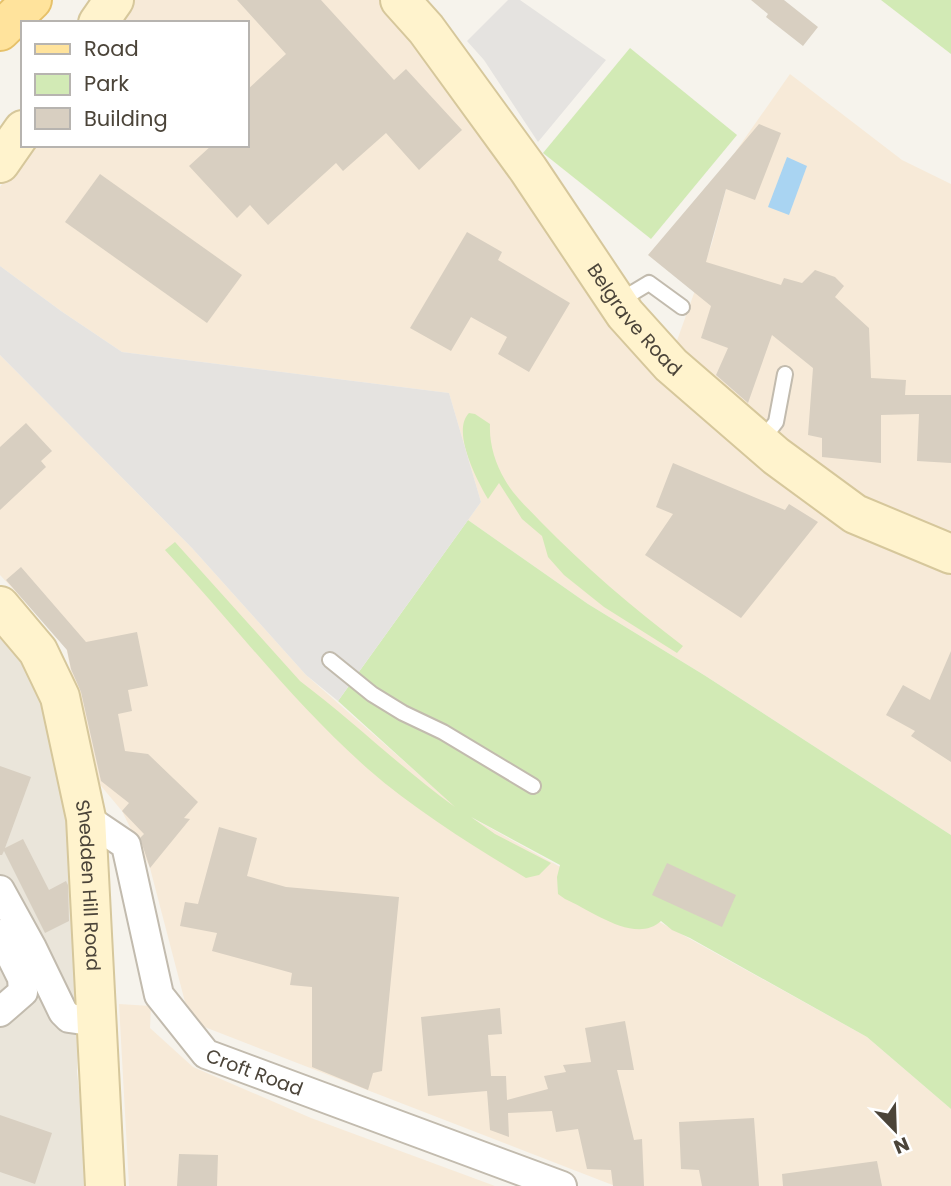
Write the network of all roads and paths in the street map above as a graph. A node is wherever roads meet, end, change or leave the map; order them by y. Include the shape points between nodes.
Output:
1 (32, 0) edge
2 (114, 0) edge
3 (400, 0) edge
4 (99, 21) edge
5 (0, 31) edge
6 (21, 133) edge
7 (0, 163) edge
8 (618, 302) junction
9 (682, 307) dead end
10 (785, 374) dead end
11 (760, 443) junction
12 (951, 554) edge
13 (0, 606) edge
14 (330, 660) dead end
15 (533, 786) dead end
16 (86, 818) junction
17 (0, 890) edge
18 (0, 934) edge
19 (0, 1012) edge
20 (97, 1022) junction
21 (105, 1186) edge
22 (562, 1186) edge

1 - 5 main road
2 - 4 street
3 - 8 street, Belgrave Road via 528,169
6 - 7 street
8 - 9 lane via 649,283
8 - 11 street, Belgrave Road via 671,365
10 - 11 lane via 776,422
11 - 12 street, Belgrave Road via 855,514
13 - 16 street, Shedden Hill Road via 38,651 60,697
14 - 15 lane via 372,694
16 - 20 street, Shedden Hill Road
16 - 22 street, Croft Road via 126,845 159,995 206,1054
17 - 20 street via 63,1012 69,1018
18 - 19 street via 22,978 23,992
20 - 21 street, Shedden Hill Road

